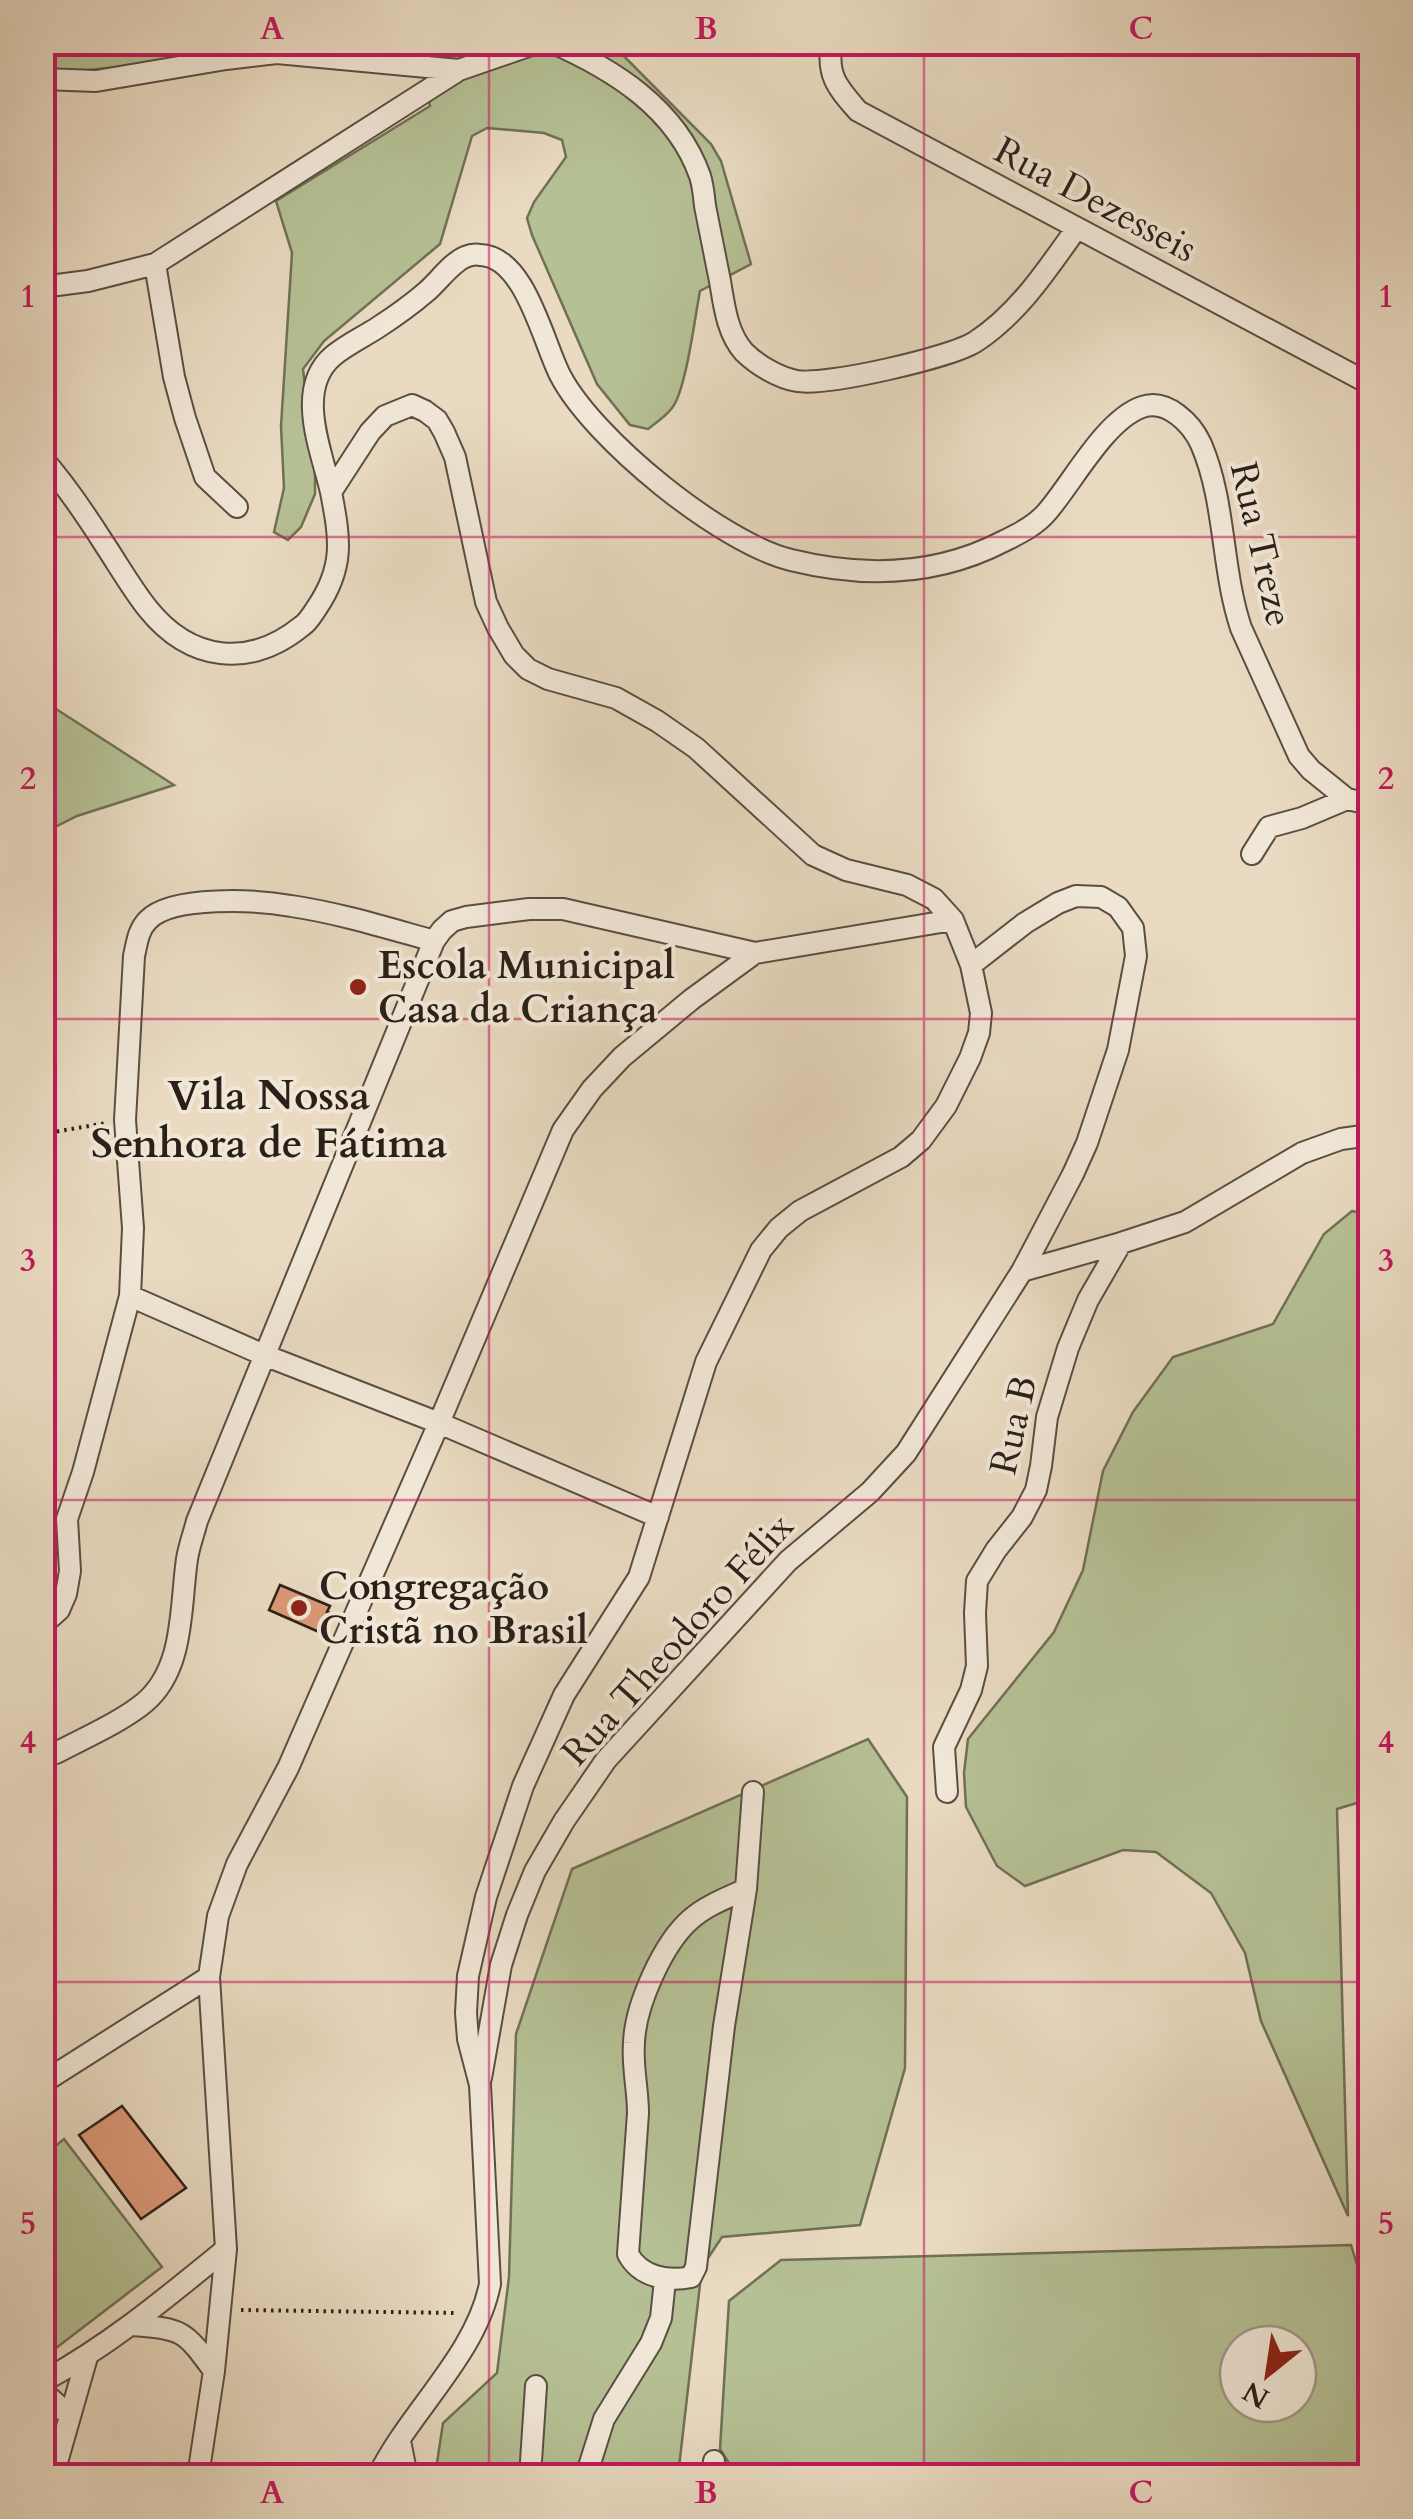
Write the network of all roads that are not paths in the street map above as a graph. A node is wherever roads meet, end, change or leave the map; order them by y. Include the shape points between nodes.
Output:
1 (540, 42) edge
2 (551, 42) edge
3 (832, 42) edge
4 (460, 70) junction
5 (42, 79) edge
6 (1076, 229) junction
7 (155, 264) junction
8 (42, 287) edge
9 (1370, 384) edge
10 (42, 458) edge
11 (330, 492) junction
12 (237, 507) dead end
13 (1346, 799) junction
14 (1370, 804) edge
15 (1252, 854) dead end
16 (953, 920) junction
17 (434, 941) junction
18 (756, 953) junction
19 (971, 965) junction
20 (1370, 1135) edge
21 (1120, 1244) junction
22 (1022, 1272) junction
23 (130, 1296) junction
24 (264, 1355) junction
25 (439, 1423) junction
26 (658, 1516) junction
27 (42, 1624) edge
28 (56, 1753) dead end
29 (753, 1792) dead end
30 (947, 1792) dead end
31 (746, 1890) junction
32 (209, 1977) junction
33 (42, 2082) edge
34 (480, 2084) junction
35 (226, 2250) junction
36 (664, 2280) junction
37 (132, 2325) junction
38 (88, 2357) junction
39 (214, 2371) junction
40 (42, 2382) edge
41 (536, 2386) dead end
42 (42, 2391) edge
43 (70, 2416) junction
44 (400, 2441) junction
45 (52, 2476) edge
46 (198, 2476) edge
47 (378, 2476) edge
48 (408, 2476) edge
49 (530, 2476) edge
50 (586, 2476) edge

1 - 4 street
2 - 6 street via 632,87 678,132 700,176 728,323 743,351 795,381 934,359 973,343 1011,313
3 - 6 street, Rua Dezesseis via 832,76 858,111
4 - 5 street via 277,53 96,82
4 - 7 street
6 - 9 street, Rua Dezesseis
7 - 8 street
7 - 12 street via 185,418 206,477
10 - 11 street via 148,609 173,634 206,651 239,655 273,646 306,624 332,584 339,536
11 - 13 street, Rua Treze via 314,427 320,372 463,258 480,254 509,267 561,377 602,430 712,523 787,560 846,572 912,571 975,556 1045,515 1113,425 1143,406 1162,406 1191,426 1201,444 1234,608 1299,756
11 - 16 street via 385,416 412,405 425,411 437,420 454,457 486,602 528,669 616,698 657,720 813,855 925,893
13 - 14 street, Rua Treze
13 - 15 street via 1269,827
16 - 18 street
16 - 19 street
17 - 18 street via 452,921 466,917 563,909
17 - 23 street via 288,905 182,904 146,922 134,956 125,1120
17 - 24 street
18 - 25 street via 622,1058 564,1130
19 - 22 street, Rua Theodoro Félix via 1025,923 1076,896 1118,906 1134,928 1136,956 1118,1050 1087,1143
19 - 26 street via 979,1033 946,1106 901,1157 800,1210 761,1250 706,1362
20 - 21 street via 1302,1153 1185,1222
21 - 22 street
21 - 30 street, Rua B via 1068,1348 1047,1417 1036,1490 977,1581 977,1666 944,1747
22 - 34 street, Rua Theodoro Félix via 906,1453 788,1561 606,1760 564,1821 506,1948
23 - 24 street
23 - 27 street via 66,1519 66,1594
24 - 25 street
24 - 28 street via 197,1521 176,1650 162,1683 140,1706
25 - 26 street
25 - 32 street via 288,1768 236,1864 218,1916
26 - 34 street via 639,1577 546,1732 486,1897 466,2013
29 - 31 street
31 - 36 street via 696,2267 690,2277
31 - 36 street via 712,1904 678,1932 636,2025 638,2112 628,2254
32 - 33 street
32 - 35 street
34 - 44 street via 490,2284 482,2314
35 - 37 street
35 - 39 street
36 - 50 street via 651,2343 604,2419
37 - 38 street
37 - 39 street via 169,2328 190,2338
38 - 40 street
38 - 43 street
39 - 46 street
41 - 49 street
42 - 43 street
43 - 45 street
44 - 47 street
44 - 48 street

